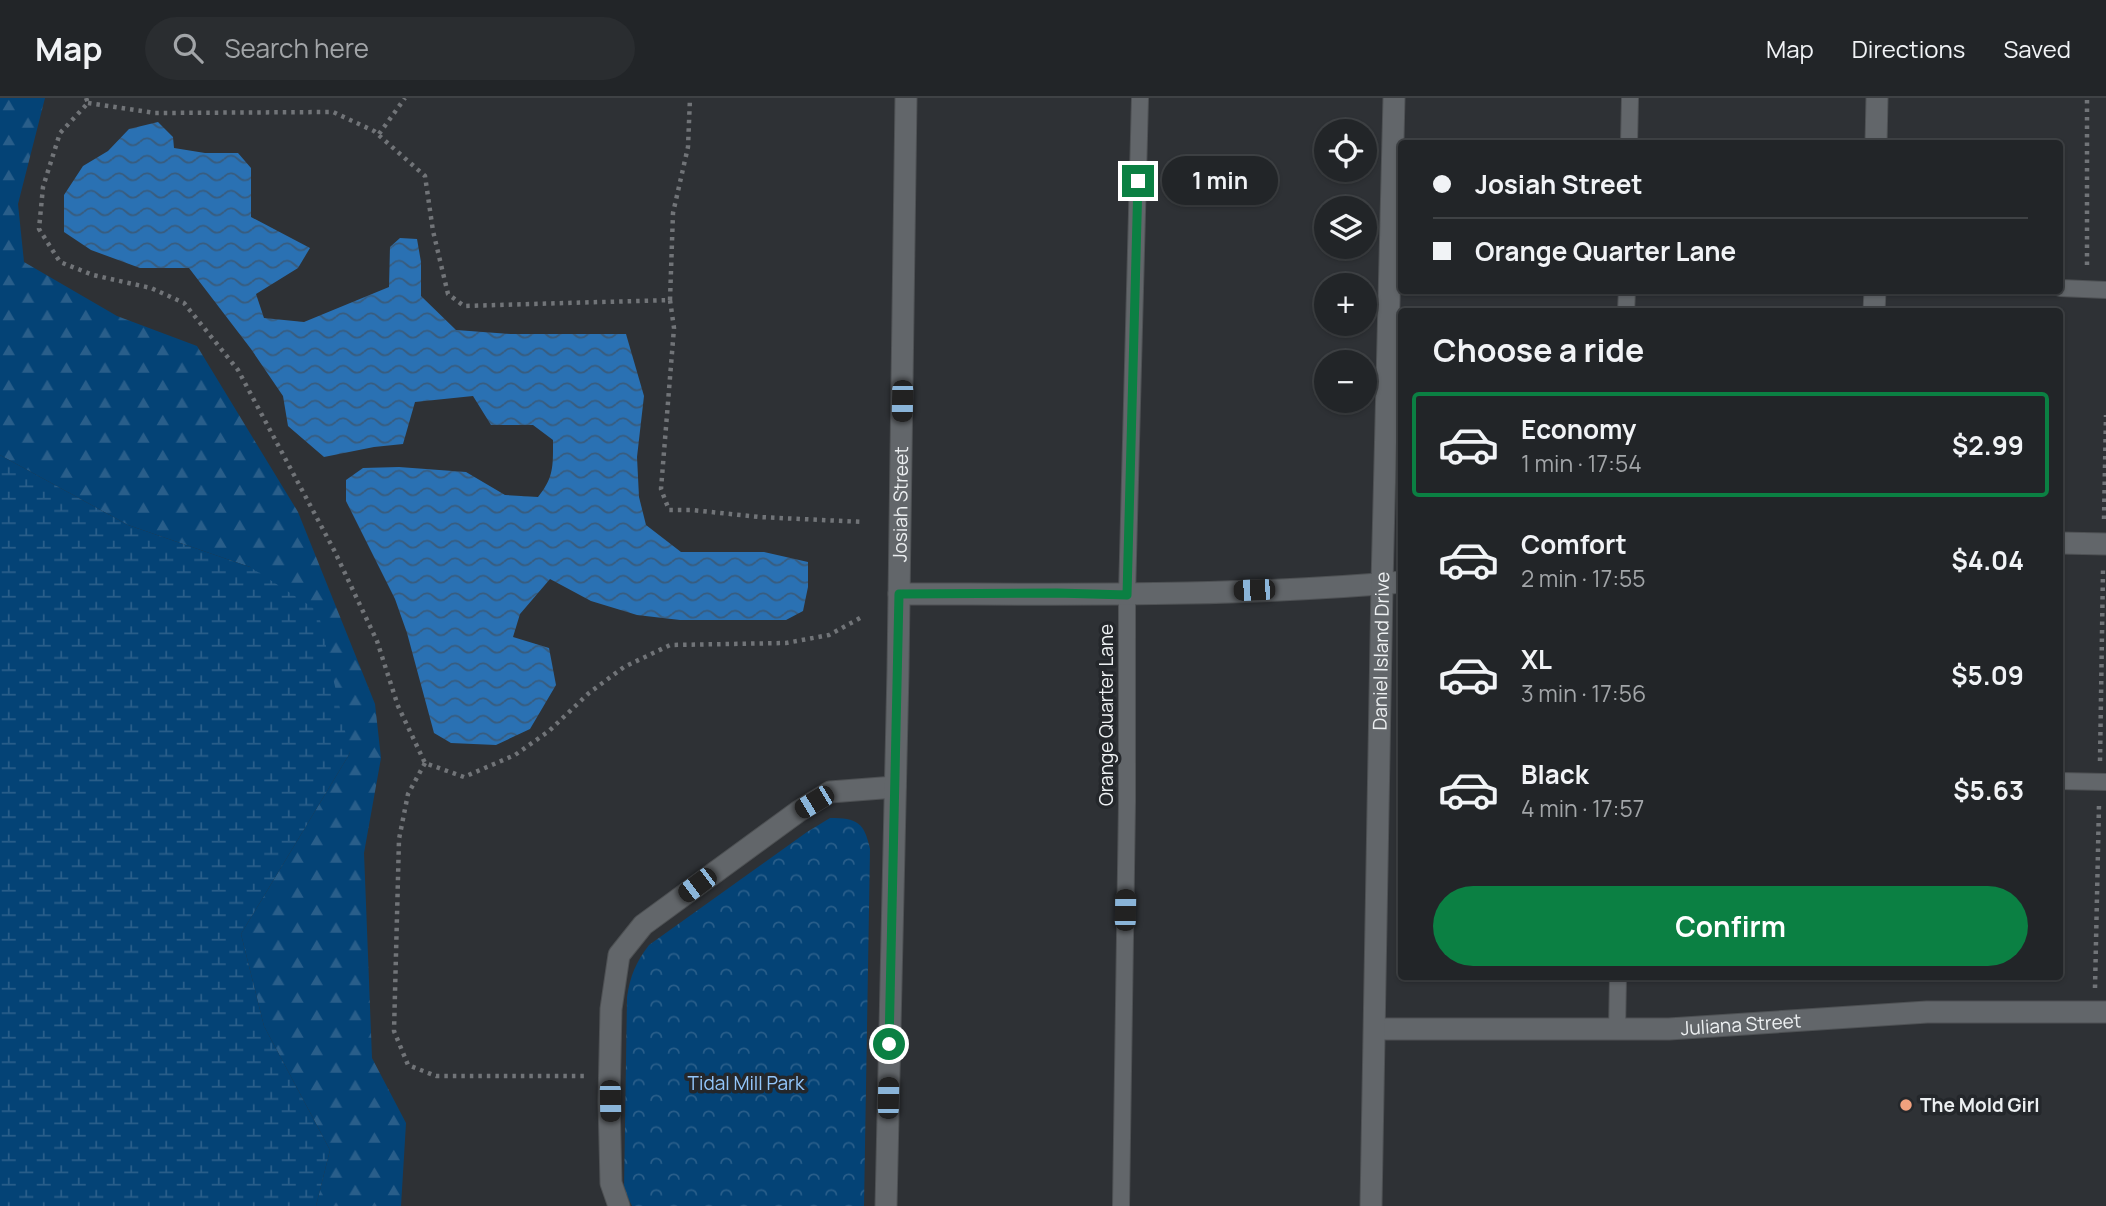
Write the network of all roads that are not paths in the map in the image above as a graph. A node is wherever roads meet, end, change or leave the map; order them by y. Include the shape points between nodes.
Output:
1 (906, 98) edge
2 (1140, 98) edge
3 (1394, 98) edge
4 (1630, 98) edge
5 (1877, 98) edge
6 (1629, 140) edge
7 (1876, 140) edge
8 (2063, 288) edge
9 (2102, 290) edge
10 (2063, 543) edge
11 (2105, 544) edge
12 (1392, 583) edge
13 (899, 594) junction
14 (1127, 595) junction
15 (2063, 781) edge
16 (2103, 782) edge
17 (895, 786) junction
18 (1618, 980) edge
19 (2100, 1012) edge
20 (1375, 1029) junction
21 (1618, 1031) junction
22 (619, 1206) edge
23 (886, 1206) edge
24 (1121, 1206) edge
25 (1371, 1206) edge

1 - 13 street, Josiah Street
2 - 14 lane, Orange Quarter Lane
3 - 12 street, Daniel Island Drive
4 - 6 lane
5 - 7 street
8 - 9 lane
10 - 11 street
12 - 14 street
12 - 20 street, Daniel Island Drive
13 - 14 street
13 - 17 street, Josiah Street
14 - 24 lane, Orange Quarter Lane
15 - 16 lane
17 - 22 street via 830,792 643,925 619,955 611,1009 610,1076 611,1184
17 - 23 street, Josiah Street
18 - 21 lane
19 - 21 street, Juliana Street via 1927,1012
20 - 21 street, Juliana Street
20 - 25 street, Daniel Island Drive

